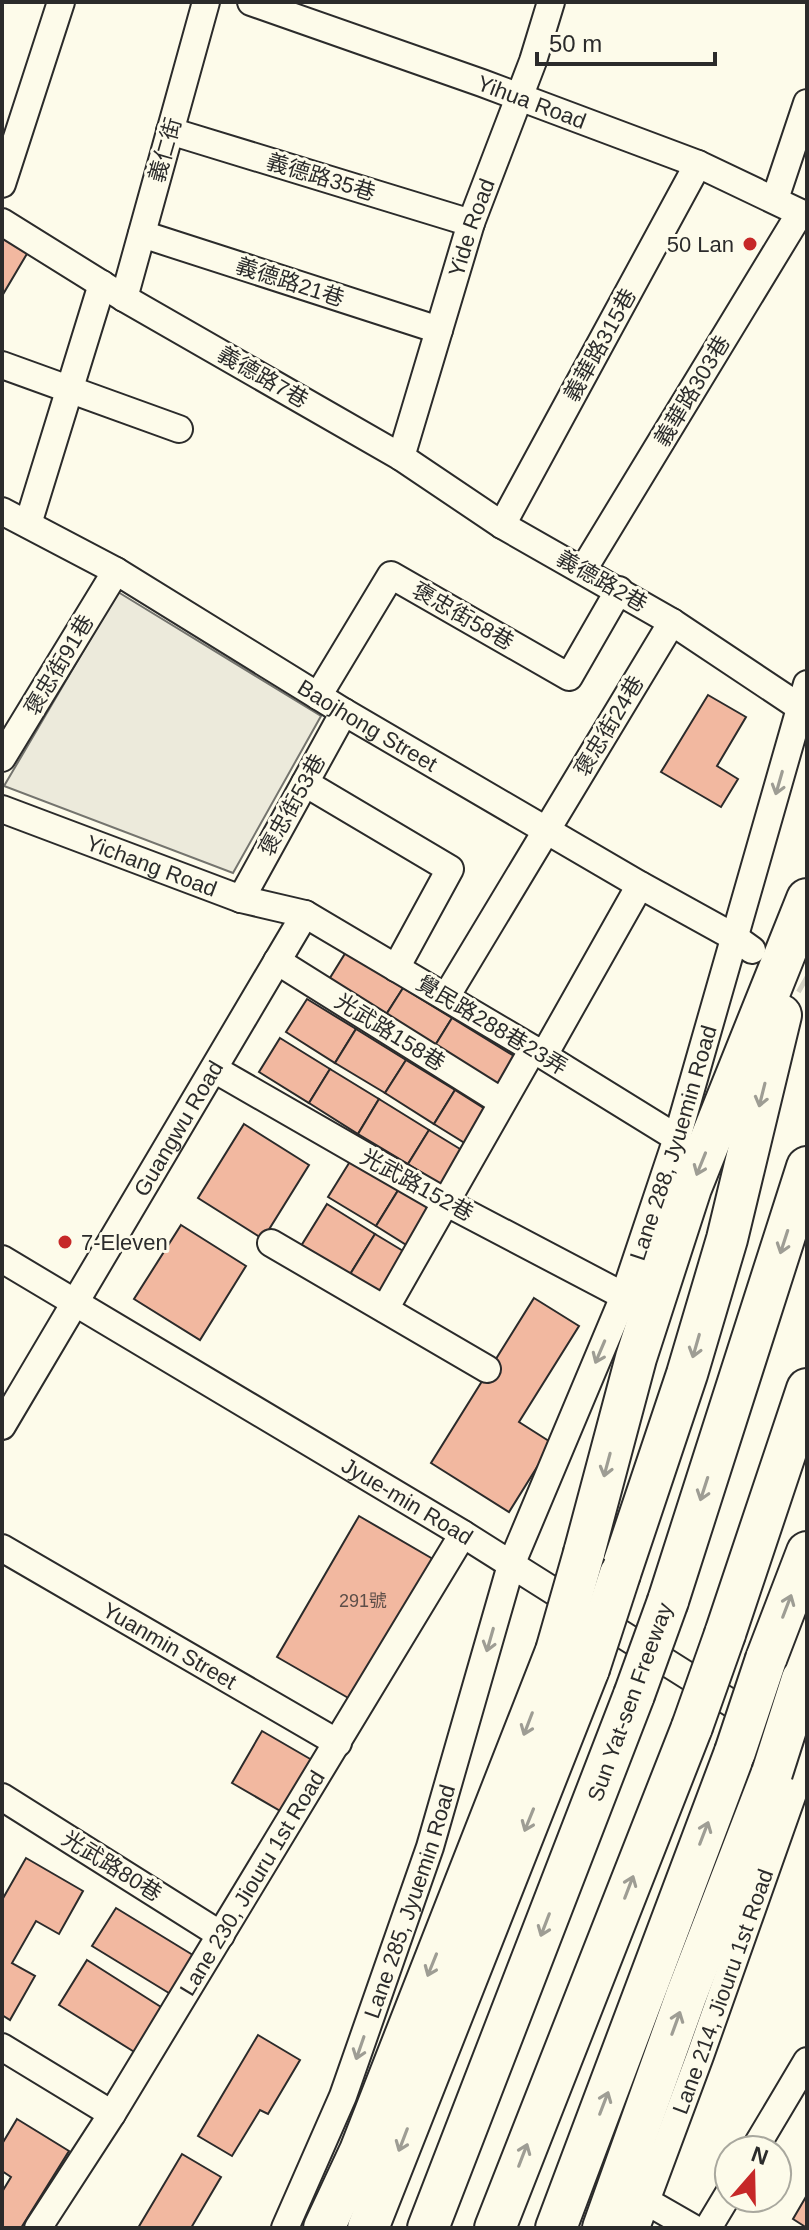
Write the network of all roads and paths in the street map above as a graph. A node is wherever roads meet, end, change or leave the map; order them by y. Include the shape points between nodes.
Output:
1 (61, 2) edge
2 (206, 2) edge
3 (251, 2) edge
4 (551, 2) edge
5 (303, 11) edge
6 (520, 97) junction
7 (807, 103) edge
8 (170, 131) junction
9 (698, 164) junction
10 (2, 184) edge
11 (775, 199) junction
12 (804, 214) edge
13 (2, 222) edge
14 (471, 223) junction
15 (142, 234) junction
16 (113, 291) junction
17 (439, 330) junction
18 (2, 365) edge
19 (69, 389) junction
20 (179, 429) dead end
21 (401, 457) junction
22 (2, 511) edge
23 (28, 524) junction
24 (502, 525) junction
25 (583, 570) junction
26 (116, 571) junction
27 (619, 590) junction
28 (672, 622) junction
29 (318, 696) junction
30 (804, 696) edge
31 (344, 712) junction
32 (2, 758) edge
33 (305, 783) junction
34 (2, 809) edge
35 (547, 830) junction
36 (640, 885) junction
37 (241, 899) junction
38 (805, 904) edge
39 (305, 914) junction
40 (743, 943) junction
41 (277, 961) junction
42 (396, 968) junction
43 (446, 997) junction
44 (539, 1052) junction
45 (214, 1069) junction
46 (502, 1102) junction
47 (677, 1138) junction
48 (807, 1167) edge
49 (447, 1203) junction
50 (271, 1243) dead end
51 (2, 1259) edge
52 (624, 1296) junction
53 (76, 1302) junction
54 (385, 1309) junction
55 (487, 1369) dead end
56 (807, 1389) edge
57 (2, 1426) edge
58 (463, 1534) junction
59 (2, 1548) edge
60 (807, 1552) edge
61 (511, 1565) junction
62 (573, 1660) junction
63 (805, 1672) edge
64 (338, 1743) junction
65 (807, 1752) edge
66 (2, 1797) edge
67 (221, 1935) junction
68 (2, 2047) edge
69 (807, 2061) edge
70 (112, 2114) junction
71 (764, 2134) edge
72 (646, 2201) junction
73 (38, 2228) edge
74 (285, 2228) edge
75 (324, 2228) edge
76 (368, 2228) edge
77 (428, 2228) edge
78 (495, 2228) edge
79 (556, 2228) edge
80 (603, 2228) edge
81 (636, 2228) edge
82 (693, 2228) edge

1 - 10 street
2 - 8 street, 義仁街
3 - 5 street, Yihua Road
4 - 6 street, Yide Road
5 - 6 street, Yihua Road
6 - 9 street, Yihua Road
6 - 14 street, Yide Road
7 - 11 street
8 - 14 street, 義德路35巷
8 - 15 street, 義仁街
9 - 11 street, Yihua Road
9 - 24 street, 義華路315巷
11 - 12 street, Yihua Road
12 - 25 street, 義華路303巷
13 - 16 street, 義德路7巷
14 - 17 street, Yide Road
15 - 16 street, 義仁街
15 - 17 street, 義德路21巷
16 - 19 street, 義仁街
16 - 21 street, 義德路7巷
17 - 21 street, Yide Road
18 - 19 street
19 - 20 street
19 - 23 street, 義仁街
21 - 24 street, 義德路2巷
22 - 23 street, Baojhong Street
23 - 26 street, Baojhong Street
24 - 25 street, 義德路2巷
25 - 27 street, 義德路2巷
26 - 29 street, Baojhong Street
26 - 32 street, 褒忠街91巷
27 - 28 street, 義德路2巷
27 - 29 street, 褒忠街58巷 via 569,677 391,575
28 - 30 street, 義德路2巷
28 - 35 street, 褒忠街24巷
29 - 31 street, Baojhong Street
30 -> 40 street, Lane 288, Jyuemin Road
31 - 33 street, 褒忠街53巷
31 - 35 street, Baojhong Street
33 - 37 street, 褒忠街53巷
33 - 42 street via 450,869
34 - 37 street, Yichang Road
35 - 36 street, Baojhong Street
35 - 43 street, 褒忠街24巷
36 - 40 street, Baojhong Street
36 - 44 street
37 - 39 street, Yichang Road
38 -> 62 highway, bridge via 727,1239 687,1374 620,1574
38 -> 62 highway, bridge via 691,1188 636,1358 584,1553
39 - 41 street, Guangwu Road
39 - 42 street, 覺民路288巷23弄
40 - 47 street, Lane 288, Jyuemin Road
41 - 45 street, Guangwu Road
41 - 46 street, 光武路158巷
42 - 43 street, 覺民路288巷23弄
43 - 44 street, 覺民路288巷23弄
44 - 46 street
44 - 47 street, 覺民路288巷23弄
45 - 49 street, 光武路152巷
45 - 53 street, Guangwu Road
46 - 49 street
47 - 52 street, Lane 288, Jyuemin Road
48 -> 77 highway, Sun Yat-sen Freeway, bridge via 668,1601
49 - 52 street, 光武路152巷
49 - 54 street
50 - 54 street
51 - 53 street, Jyue-min Road
52 -> 61 street, Lane 288, Jyuemin Road
53 - 57 street, Guangwu Road
53 - 58 street, Jyue-min Road
54 - 55 street
78 -> 56 highway, bridge via 692,1727
58 - 61 street, Jyue-min Road
58 - 64 street, Lane 230, Jiouru 1st Road
59 - 64 street, Yuanmin Street
79 -> 60 highway, bridge
61 - 65 street, Jyue-min Road
61 -> 74 street, Lane 285, Jyuemin Road via 425,1862 343,2096
62 -> 75 highway
62 -> 76 highway
80 -> 63 highway, bridge
64 - 67 street, Lane 230, Jiouru 1st Road
65 - 72 street, Lane 214, Jiouru 1st Road
66 - 67 street, 光武路80巷
67 - 70 street, Lane 230, Jiouru 1st Road
68 - 70 street
69 - 71 street
70 - 73 street, Lane 230, Jiouru 1st Road
72 - 81 street, Lane 214, Jiouru 1st Road
72 - 82 street

